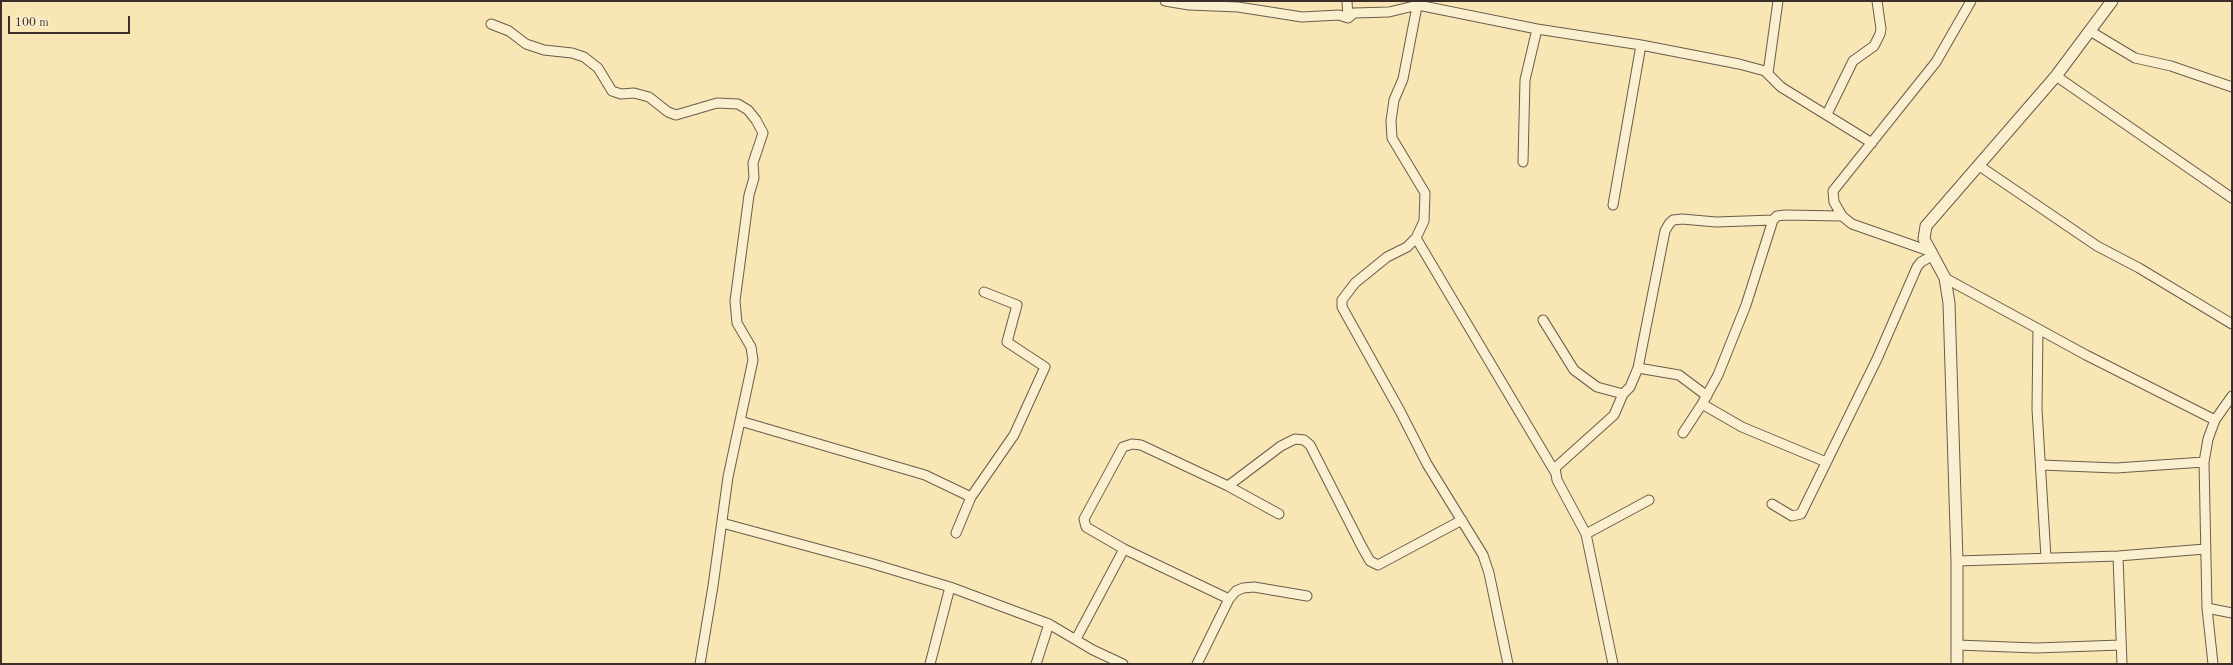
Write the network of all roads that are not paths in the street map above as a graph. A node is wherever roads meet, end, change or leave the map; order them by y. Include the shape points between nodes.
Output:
1 (1165, 1) edge
2 (1347, 1) edge
3 (1778, 1) edge
4 (1877, 1) edge
5 (1971, 1) edge
6 (2112, 1) edge
7 (1418, 3) edge
8 (1348, 18) junction
9 (491, 24) dead end
10 (1537, 29) junction
11 (2090, 31) junction
12 (1641, 46) junction
13 (1768, 73) junction
14 (2056, 76) junction
15 (2232, 87) edge
16 (1826, 114) junction
17 (1872, 143) junction
18 (1523, 162) dead end
19 (1978, 165) junction
20 (2232, 198) edge
21 (1613, 205) dead end
22 (1842, 216) junction
23 (1773, 220) junction
24 (1416, 238) junction
25 (1932, 254) junction
26 (1945, 278) junction
27 (984, 292) dead end
28 (1543, 320) dead end
29 (2232, 324) edge
30 (2038, 329) junction
31 (1638, 368) junction
32 (1623, 394) junction
33 (2232, 396) edge
34 (1705, 400) junction
35 (2215, 420) junction
36 (740, 421) junction
37 (1683, 433) dead end
38 (1826, 462) junction
39 (2204, 462) junction
40 (2041, 465) junction
41 (1555, 472) junction
42 (1228, 486) junction
43 (971, 497) junction
44 (1649, 500) dead end
45 (1772, 504) dead end
46 (1279, 514) dead end
47 (1462, 520) junction
48 (722, 523) junction
49 (956, 533) dead end
50 (1586, 534) junction
51 (1124, 549) junction
52 (2205, 549) junction
53 (2118, 556) junction
54 (2046, 558) junction
55 (1956, 561) junction
56 (950, 587) junction
57 (1307, 596) dead end
58 (1229, 599) junction
59 (2207, 608) junction
60 (2232, 613) edge
61 (1049, 624) junction
62 (1076, 639) junction
63 (1957, 645) junction
64 (2121, 645) junction
65 (700, 664) edge
66 (930, 664) edge
67 (1036, 664) edge
68 (1123, 664) edge
69 (1196, 664) edge
70 (1508, 664) edge
71 (1613, 664) edge
72 (1957, 664) edge
73 (2122, 664) edge
74 (2213, 664) edge

1 - 8 street via 1238,6 1302,17 1338,15
2 - 8 street
3 - 13 street
4 - 16 street via 1880,34 1874,46 1852,61
5 - 17 street via 1936,62
6 - 11 street
7 - 8 street via 1389,12 1354,13
7 - 10 street
7 - 24 street via 1403,79 1394,100 1391,121 1394,142 1425,193 1424,221
9 - 36 street via 509,31 526,44 584,57 598,68 612,91 649,97 676,115 717,103 729,103 743,107 756,120 763,133 753,163 754,178 749,195 735,301 737,323 751,347 753,360
10 - 12 street
10 - 18 street via 1526,80
11 - 14 street
11 - 15 street via 2135,58 2171,66
12 - 13 street via 1739,64
12 - 21 street
13 - 16 street via 1781,87
14 - 19 street
14 - 20 street
16 - 17 street
17 - 22 street via 1833,191 1834,202
19 - 25 street via 1926,226 1924,239
19 - 29 street via 2097,246
22 - 23 street via 1785,215 1777,216
22 - 25 street via 1852,224
23 - 31 street via 1716,222 1682,219 1673,220 1669,224 1665,231
23 - 34 street via 1746,305 1718,375
24 - 41 street
24 - 47 street via 1355,283 1342,300 1342,307 1427,464
25 - 26 street
25 - 38 street via 1917,267 1877,359
26 - 30 street
26 - 55 street via 1949,303
27 - 43 street via 1017,305 1007,342 1045,367 1014,435
28 - 32 street via 1574,370 1597,387
30 - 35 street
30 - 40 street via 2037,409
31 - 32 street via 1630,387
31 - 34 street via 1679,375
32 - 41 street via 1614,415 1558,465
33 - 35 street
34 - 37 street
34 - 38 street via 1742,427
35 - 39 street
36 - 43 street via 925,475
36 - 48 street via 728,477
38 - 45 street via 1802,514 1792,516
39 - 40 street via 2116,468
39 - 52 street
40 - 54 street
41 - 50 street
42 - 46 street
42 - 47 street via 1281,446 1295,439 1304,440 1310,445 1362,547 1370,560 1378,565
42 - 51 street via 1141,445 1123,447 1084,519 1086,527 1093,533
43 - 49 street
44 - 50 street
47 - 70 street via 1483,555 1489,573
48 - 56 street
48 - 65 street
50 - 71 street
51 - 58 street
51 - 62 street
52 - 53 street
52 - 59 street
53 - 54 street
53 - 64 street
54 - 55 street
55 - 63 street
56 - 61 street
56 - 66 street
57 - 58 street via 1249,587 1236,591
58 - 69 street
59 - 60 street
59 - 74 street
61 - 62 street
61 - 67 street
62 - 68 street
63 - 64 street via 2036,648
63 - 72 street
64 - 73 street

